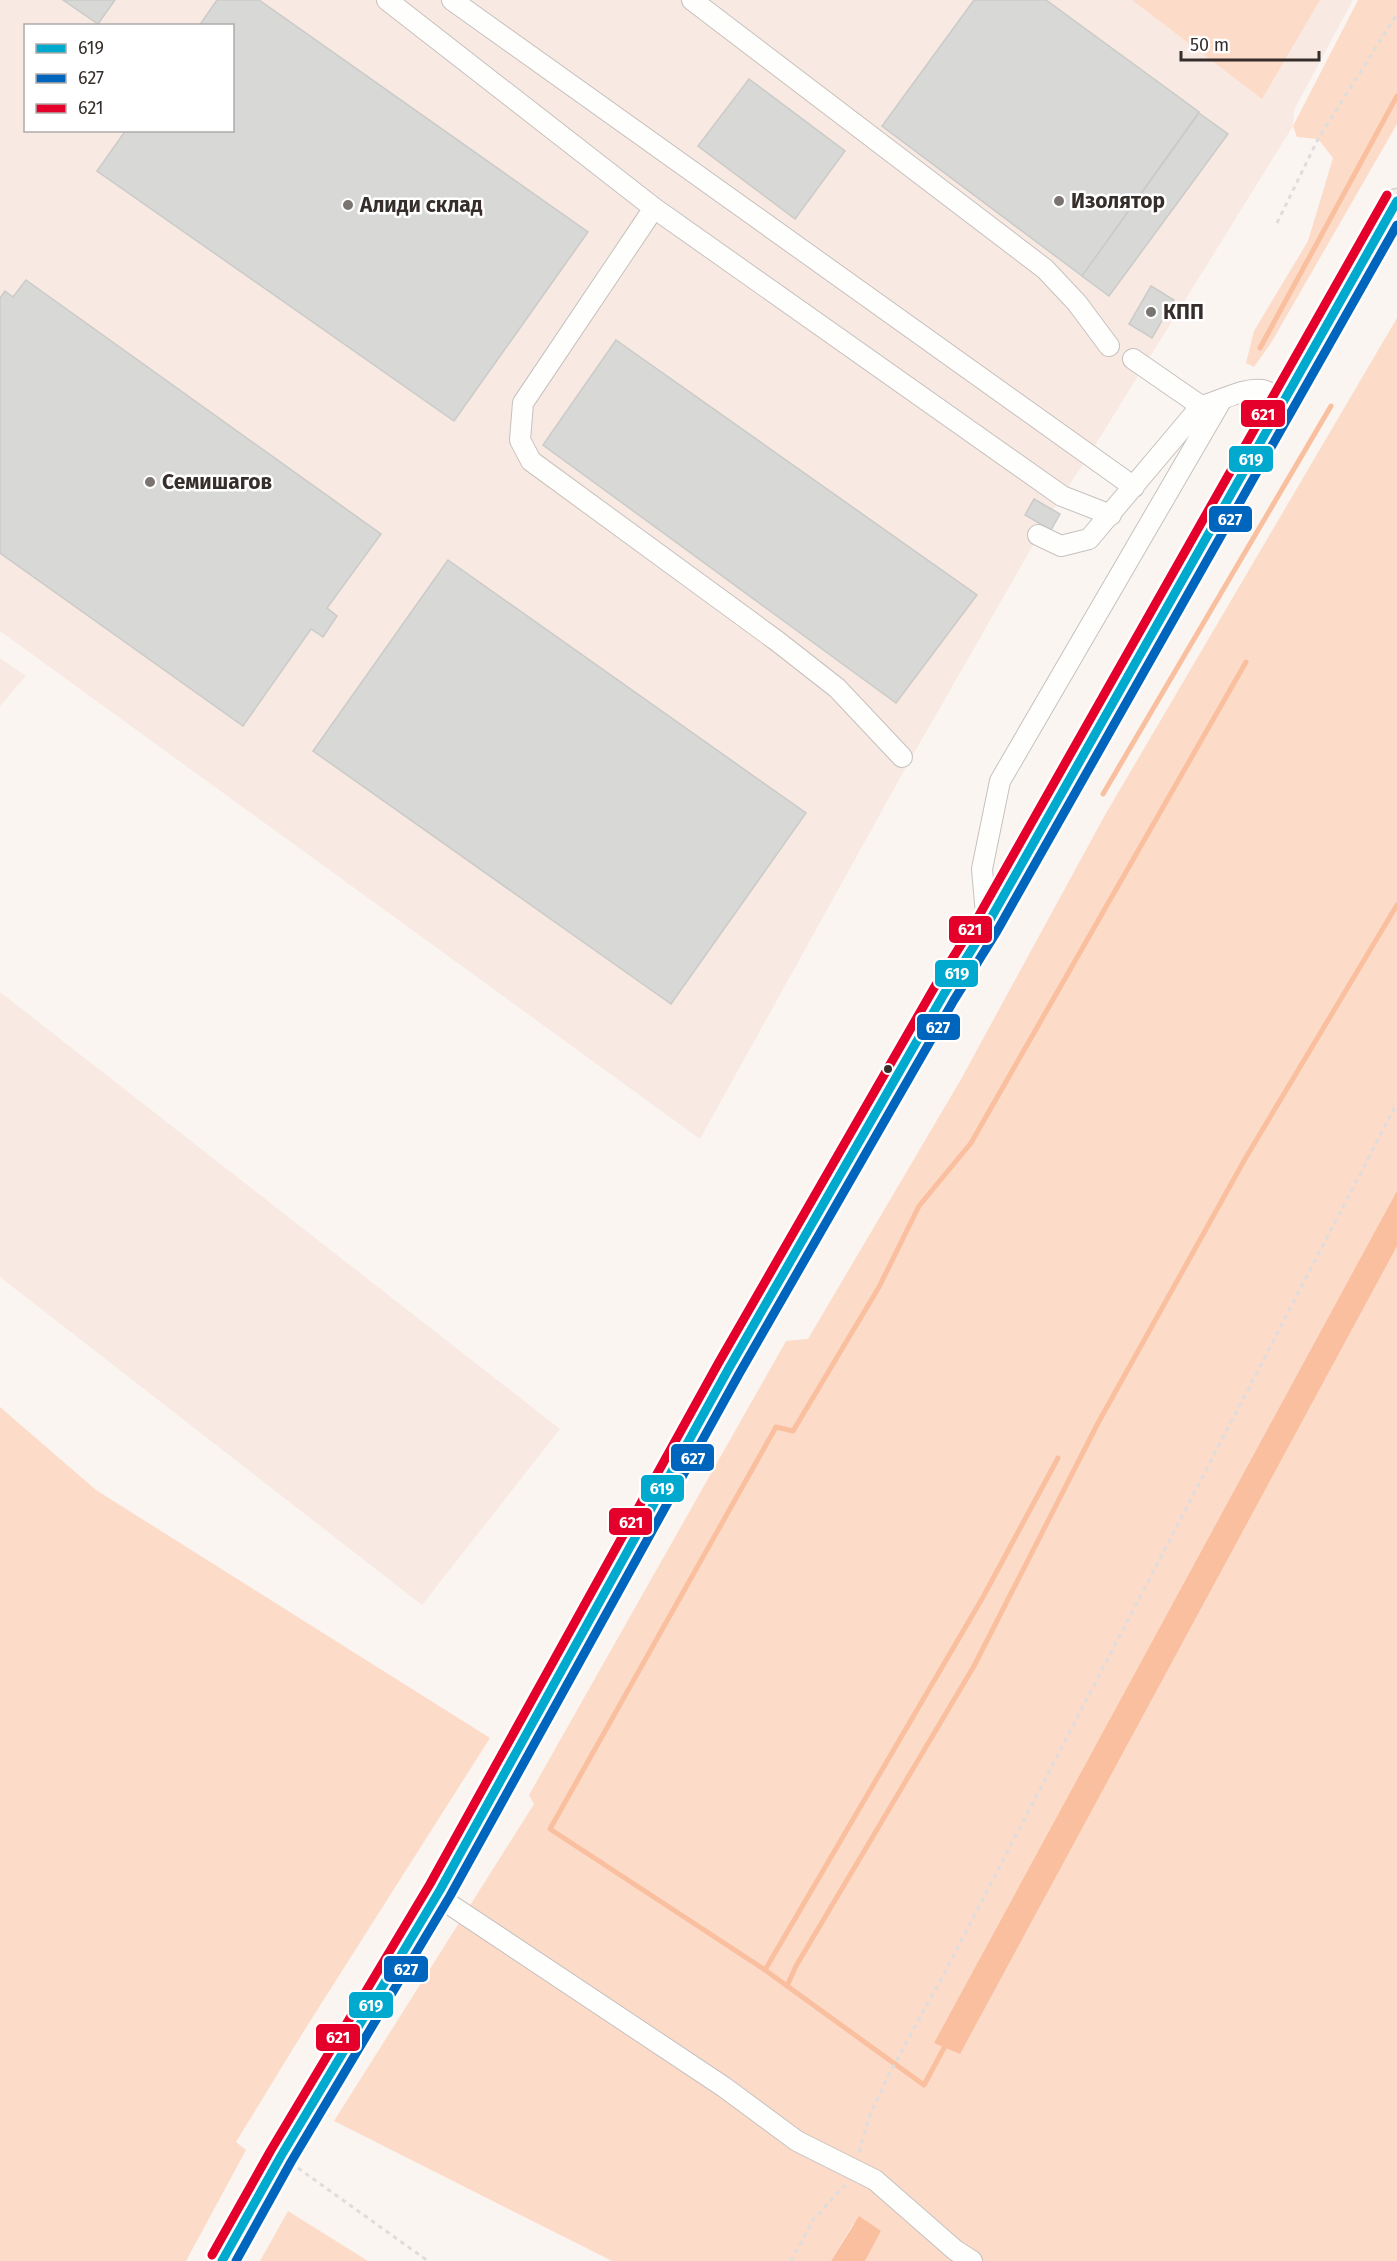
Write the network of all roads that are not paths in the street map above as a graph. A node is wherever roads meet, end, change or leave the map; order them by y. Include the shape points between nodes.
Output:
1 (387, 0) edge
2 (452, 0) edge
3 (692, 0) edge
4 (1397, 201) edge
5 (654, 208) junction
6 (1109, 346) dead end
7 (1133, 359) dead end
8 (1284, 400) junction
9 (1221, 401) junction
10 (1201, 406) junction
11 (1134, 487) junction
12 (1111, 514) junction
13 (1038, 535) dead end
14 (902, 757) dead end
15 (987, 925) junction
16 (436, 1896) junction
17 (222, 2261) edge
18 (972, 2261) edge

1 - 5 lane
2 - 11 lane
3 - 6 lane via 1045,269
4 - 8 main road
5 - 12 lane via 1062,496
5 - 14 lane via 523,403 520,440 531,461 837,688
7 - 10 lane
8 - 9 lane via 1264,390 1243,391
8 - 15 main road
9 - 10 lane
9 - 15 lane via 1000,781 982,869
10 - 11 lane
11 - 12 lane
12 - 13 lane via 1089,539 1061,546
15 - 16 main road via 729,1368
16 - 17 main road
16 - 18 lane via 724,2087 797,2141 875,2180

